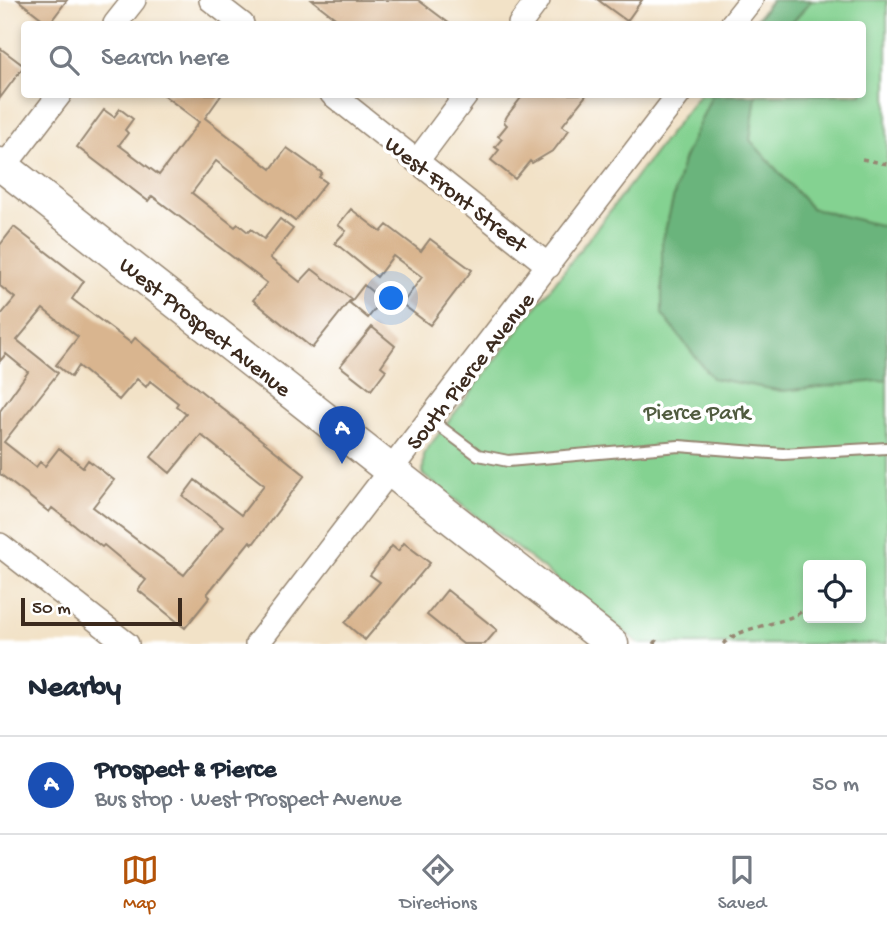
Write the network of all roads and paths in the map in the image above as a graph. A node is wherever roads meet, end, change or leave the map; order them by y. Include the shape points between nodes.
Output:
1 (134, 0) edge
2 (211, 0) edge
3 (538, 0) edge
4 (751, 0) edge
5 (117, 21) edge
6 (238, 21) edge
7 (522, 21) edge
8 (734, 21) edge
9 (57, 98) edge
10 (337, 98) edge
11 (464, 98) edge
12 (676, 98) edge
13 (862, 159) dead end
14 (417, 161) junction
15 (887, 164) edge
16 (1, 168) edge
17 (549, 266) junction
18 (431, 420) junction
19 (887, 448) edge
20 (391, 470) junction
21 (0, 545) edge
22 (803, 610) edge
23 (127, 644) edge
24 (257, 644) edge
25 (612, 644) edge
26 (723, 644) edge

1 - 5 street
2 - 6 street
3 - 7 street
4 - 8 street
9 - 16 street
10 - 14 street, West Front Street
11 - 14 street
12 - 17 street, South Pierce Avenue
13 - 15 path
14 - 17 street, West Front Street
16 - 20 main road, West Prospect Avenue
17 - 18 street, South Pierce Avenue
18 - 19 lane via 492,460 679,446 824,454
18 - 20 street, South Pierce Avenue
20 - 24 street, South Pierce Avenue
20 - 25 main road, West Prospect Avenue
21 - 23 street
22 - 26 path via 789,620 738,633

